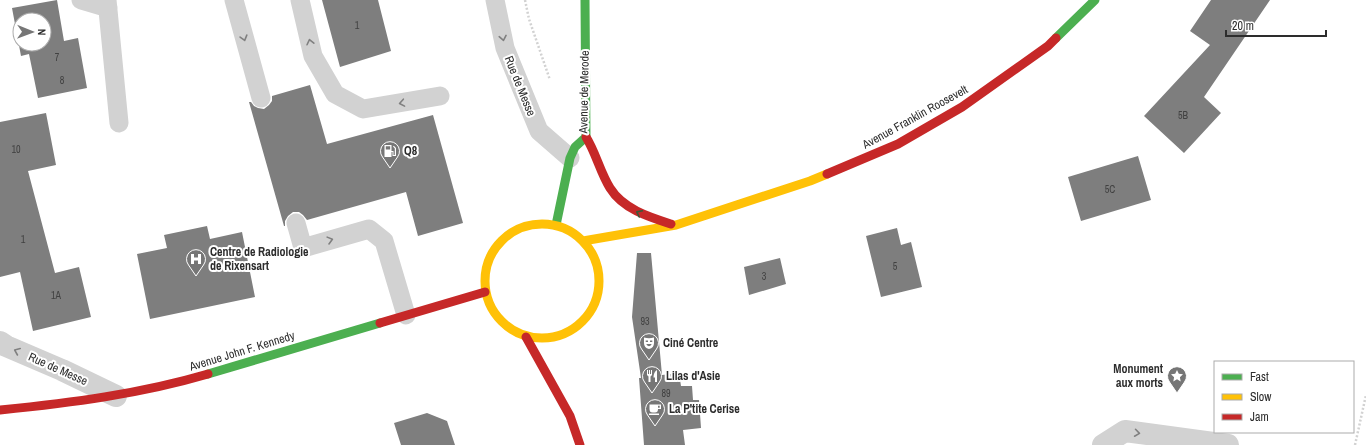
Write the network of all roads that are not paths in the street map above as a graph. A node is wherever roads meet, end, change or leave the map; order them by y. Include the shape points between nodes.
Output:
1 (81, 0) edge
2 (234, 0) edge
3 (300, 0) edge
4 (495, 0) edge
5 (586, 0) edge
6 (1094, 0) edge
7 (107, 4) edge
8 (440, 96) dead end
9 (261, 98) dead end
10 (119, 123) dead end
11 (586, 137) junction
12 (570, 158) junction
13 (296, 223) dead end
14 (556, 225) junction
15 (676, 225) junction
16 (583, 241) junction
17 (485, 292) junction
18 (406, 315) junction
19 (526, 337) junction
20 (0, 342) edge
21 (116, 396) junction
22 (0, 410) edge
23 (580, 445) edge
24 (1103, 445) edge
25 (1228, 445) edge

1 - 7 lane
2 -> 9 lane
8 -> 3 lane via 363,109 335,94 313,56
4 -> 12 lane, Rue de Messe via 504,48 538,131
5 - 11 main road, Avenue de Merode
6 - 15 main road, Avenue Franklin Roosevelt via 1048,46 962,107 898,144 810,181
7 - 10 lane
11 - 12 main road, Avenue de Merode via 575,147
15 -> 11 main road via 636,213 622,202 608,187 594,148
12 - 14 main road, Avenue de Merode
13 -> 18 lane via 303,248 369,229 384,241
14 - 16 main road
14 - 17 main road via 528,225 514,230 496,246 486,267
15 - 16 main road, Avenue Franklin Roosevelt
16 - 19 main road via 597,263 600,288 591,312 574,330 551,339
17 - 18 main road, Avenue John F. Kennedy
17 - 19 main road via 492,312 507,328
18 - 21 main road, Avenue John F. Kennedy via 173,384
19 - 23 main road via 570,416
21 -> 20 street, Rue de Messe
21 - 22 main road, Avenue John F. Kennedy
24 -> 25 street via 1125,431

